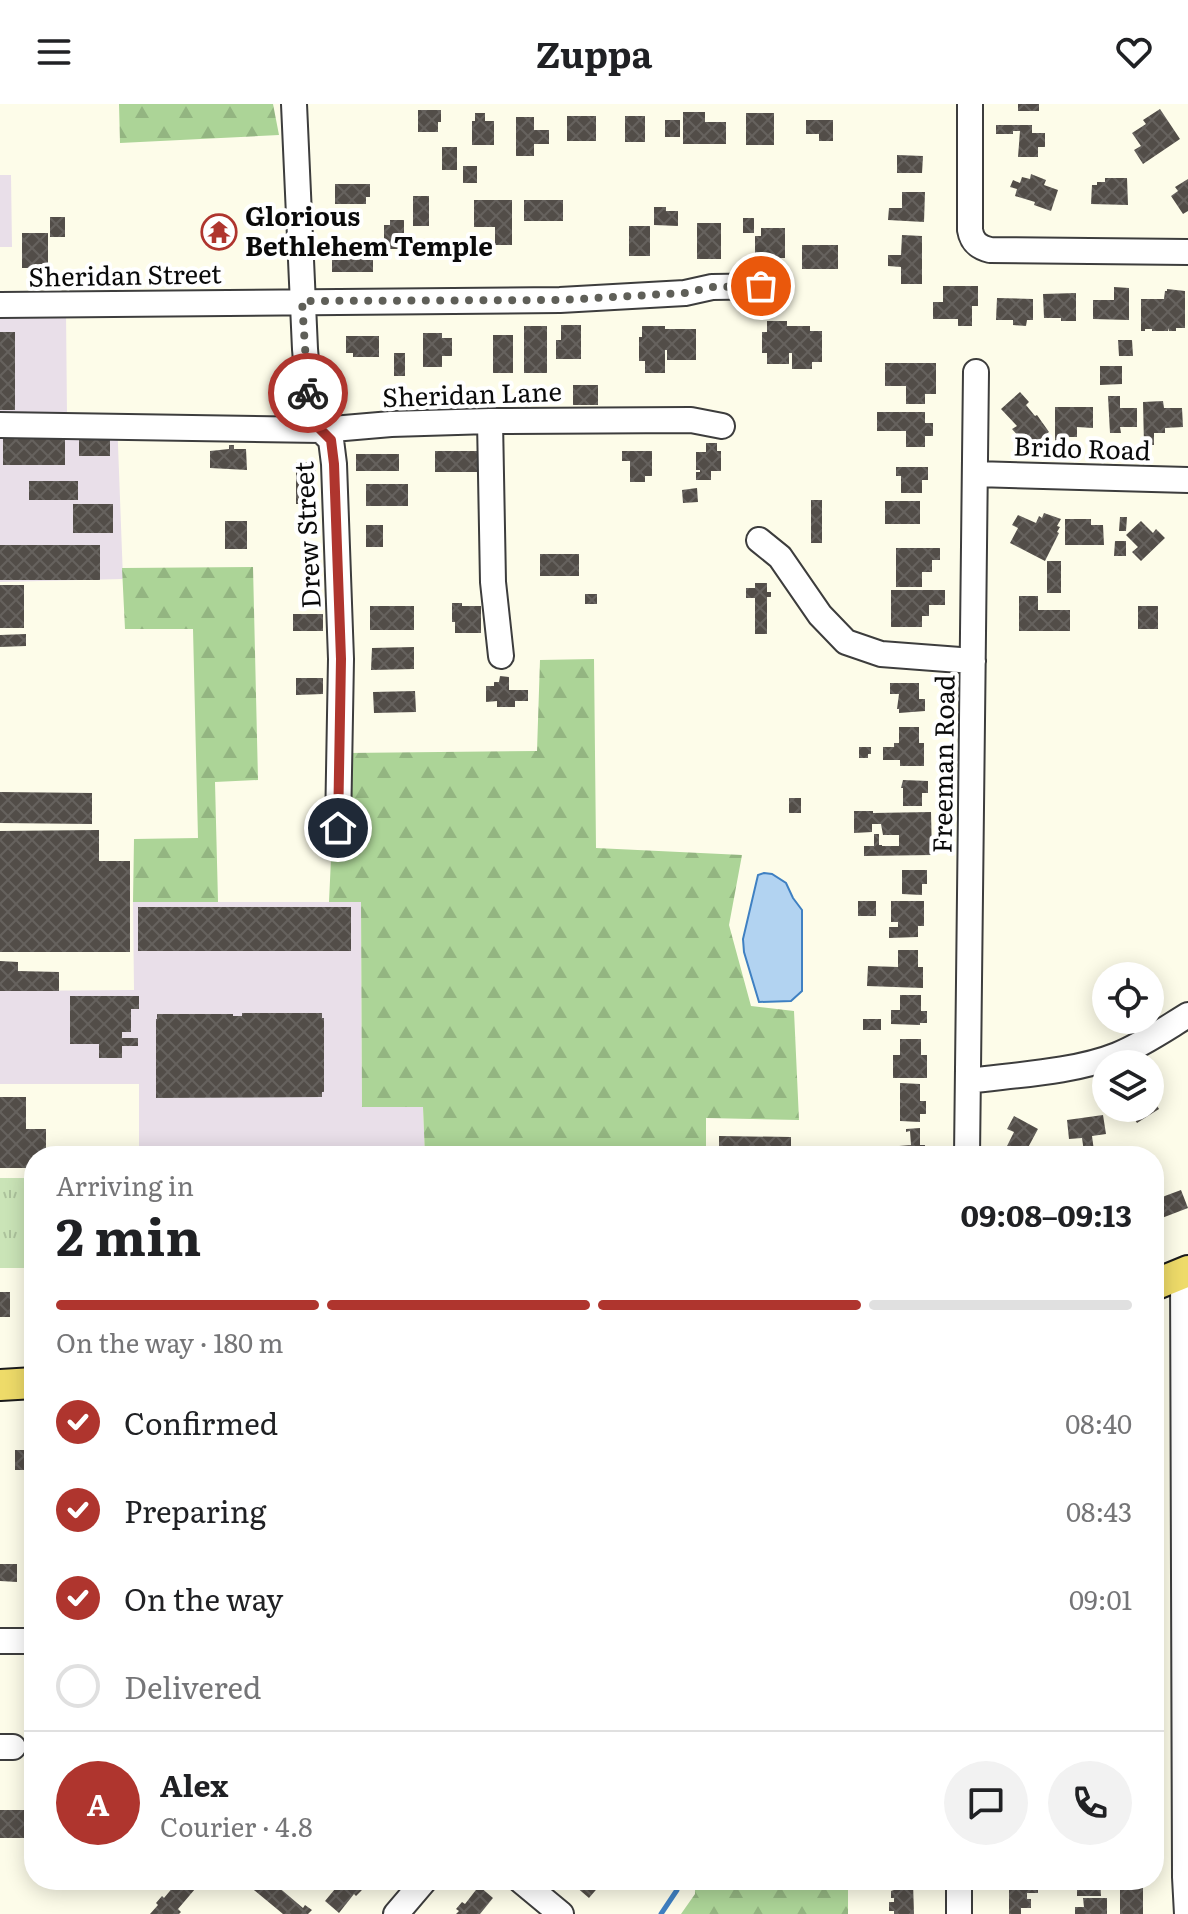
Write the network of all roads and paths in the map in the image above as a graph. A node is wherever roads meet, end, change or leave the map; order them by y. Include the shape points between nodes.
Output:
1 (294, 104) edge
2 (970, 104) edge
3 (1188, 252) edge
4 (778, 286) dead end
5 (302, 301) junction
6 (0, 305) edge
7 (976, 372) dead end
8 (490, 421) junction
9 (0, 425) edge
10 (722, 426) dead end
11 (321, 430) junction
12 (975, 474) junction
13 (1188, 480) edge
14 (759, 540) dead end
15 (501, 656) dead end
16 (973, 661) junction
17 (338, 828) dead end
18 (1188, 1015) edge
19 (968, 1081) junction
20 (967, 1146) edge
21 (1186, 1272) edge
22 (1164, 1281) edge
23 (24, 1384) edge
24 (0, 1385) edge
25 (0, 1641) edge
26 (24, 1641) edge
27 (416, 1890) edge
28 (532, 1890) edge
29 (959, 1890) edge
30 (396, 1914) edge
31 (561, 1914) edge
32 (959, 1914) edge
33 (1187, 1914) edge

1 - 5 street, Drew Street
2 - 3 street via 970,230 976,244 990,250
4 - 5 street, Sheridan Street via 560,300
5 - 6 street, Sheridan Street
5 - 11 street, Drew Street via 311,420
7 - 12 street, Freeman Road
8 - 10 street, Sheridan Lane via 691,420
8 - 11 street, Sheridan Lane
8 - 15 street via 493,582
9 - 11 street, Sheridan Lane
11 - 17 street, Drew Street via 331,440 334,464 341,659
12 - 13 street, Brido Road
12 - 16 street, Freeman Road
14 - 16 street via 780,557 846,642 881,654
16 - 19 street, Freeman Road
18 - 19 street via 1116,1056
19 - 20 street, Freeman Road
21 - 22 main road
21 - 33 street
23 - 24 main road
25 - 26 street
27 - 30 street
28 - 31 street
29 - 32 street

